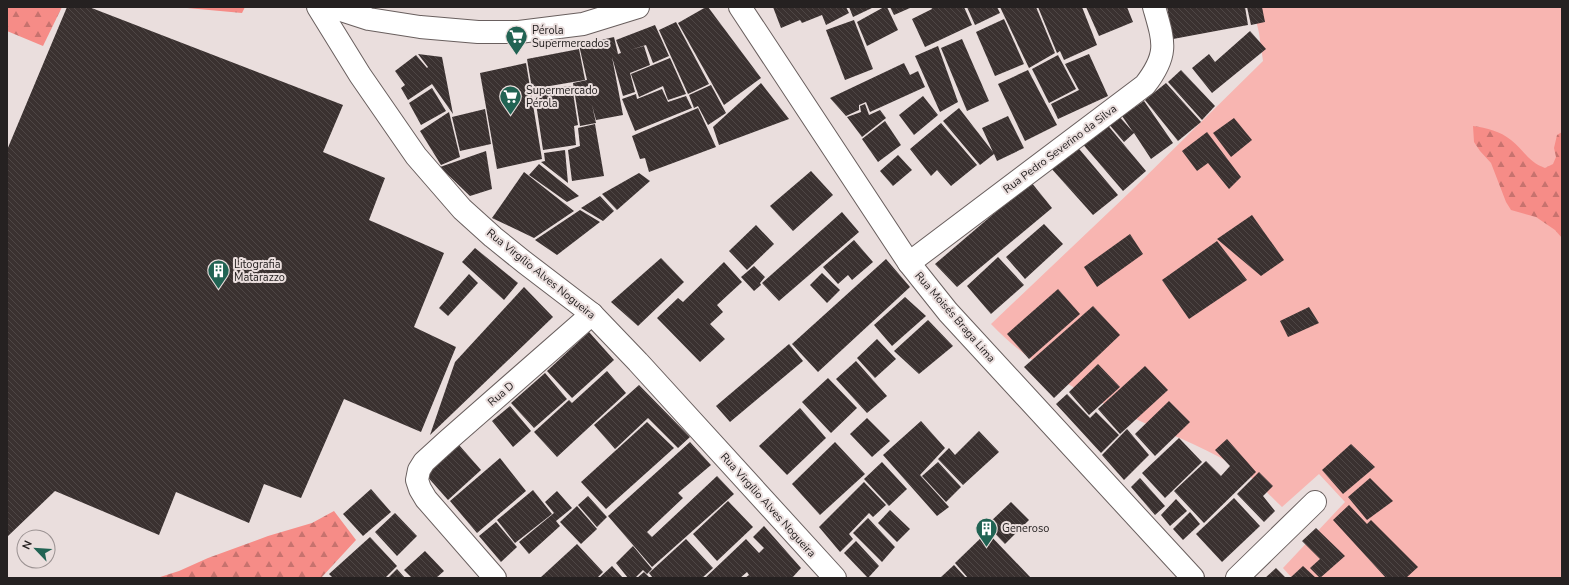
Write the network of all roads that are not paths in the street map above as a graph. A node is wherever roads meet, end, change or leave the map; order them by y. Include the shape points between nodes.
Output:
1 (318, 7) edge
2 (332, 7) edge
3 (638, 7) edge
4 (740, 7) edge
5 (1154, 7) edge
6 (909, 263) junction
7 (592, 314) junction
8 (1315, 502) dead end
9 (495, 578) edge
10 (835, 578) edge
11 (1193, 578) edge
12 (1237, 578) edge

1 - 7 street, Rua Virgílio Alves Nogueira via 360,75 416,156 462,209 493,237
2 - 3 street via 369,19 478,32 519,32 583,24
4 - 6 street, Rua Moisés Braga Lima
5 - 6 street, Rua Pedro Severino da Silva via 1164,44 1159,64 1145,85
6 - 11 street, Rua Moisés Braga Lima via 948,312
7 - 9 street, Rua D via 424,462 419,470 417,480 426,499
7 - 10 street, Rua Virgílio Alves Nogueira
8 - 12 street

